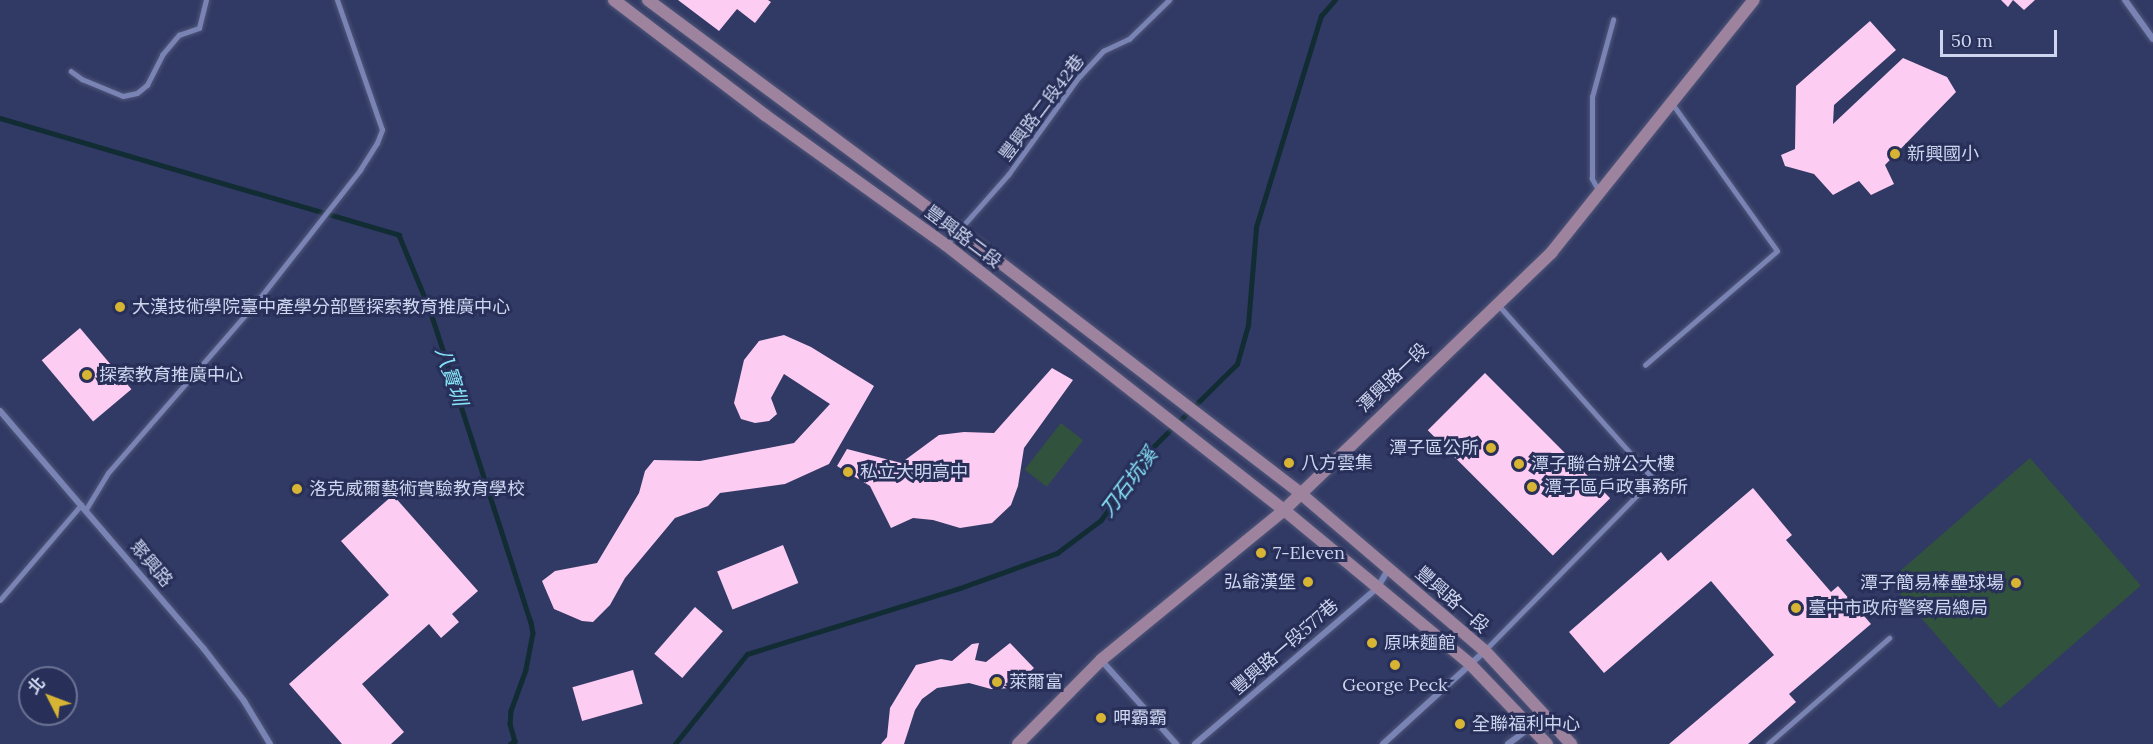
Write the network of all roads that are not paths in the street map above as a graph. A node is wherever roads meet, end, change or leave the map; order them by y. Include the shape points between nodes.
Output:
1 (206, 0) edge
2 (337, 0) edge
3 (614, 0) edge
4 (648, 0) edge
5 (1168, 0) edge
6 (1754, 0) edge
7 (2125, 0) edge
8 (1613, 20) dead end
9 (2153, 39) edge
10 (71, 71) dead end
11 (1672, 104) junction
12 (1599, 193) junction
13 (959, 231) junction
14 (946, 245) junction
15 (1498, 306) junction
16 (1645, 365) dead end
17 (0, 411) edge
18 (1300, 493) junction
19 (83, 508) junction
20 (1284, 510) junction
21 (1389, 568) junction
22 (1378, 587) junction
23 (0, 600) edge
24 (1889, 638) dead end
25 (1485, 651) junction
26 (1101, 660) junction
27 (1470, 664) junction
28 (1547, 715) junction
29 (1531, 725) junction
30 (270, 744) edge
31 (1018, 744) edge
32 (1176, 744) edge
33 (1195, 744) edge
34 (1383, 744) edge
35 (1508, 744) edge
36 (1547, 744) edge
37 (1571, 744) edge
38 (1768, 744) edge

1 - 10 lane via 200,28 179,34 162,55 147,85 137,93 123,96
2 - 19 lane via 382,130 377,143 258,299 108,473
3 - 14 street, 豐興路二段
4 - 13 street, 豐興路二段
5 - 13 lane, 豐興路二段42巷 via 1129,39 1103,51 1090,64 1008,175
6 - 11 street, 潭興路一段
7 - 9 street
8 - 12 lane via 1592,97 1592,179
11 - 12 street, 潭興路一段
11 - 16 lane via 1777,251
12 - 15 street, 潭興路一段 via 1551,253
13 - 14 lane, 豐興路二段42巷
13 - 18 street, 豐興路二段
14 - 20 street, 豐興路二段
15 - 18 street, 潭興路一段
15 - 25 lane via 1653,479
17 - 19 street, 聚興路
18 - 20 street, 潭興路一段
18 - 21 street, 豐興路一段
19 - 23 lane
19 - 30 street, 聚興路 via 229,679
20 - 22 street, 豐興路一段
20 - 26 street, 潭興路一段
21 - 22 street, 豐興路一段577巷
21 - 25 street, 豐興路一段
22 - 27 street, 豐興路一段
22 - 33 street, 豐興路一段577巷
24 - 38 lane
25 - 27 street
25 - 28 street, 豐興路一段
26 - 31 street, 潭興路一段
26 - 32 street
27 - 29 street, 豐興路一段
27 - 34 street
28 - 29 street
28 - 37 street, 豐興路一段
29 - 35 street
29 - 36 street, 豐興路一段

